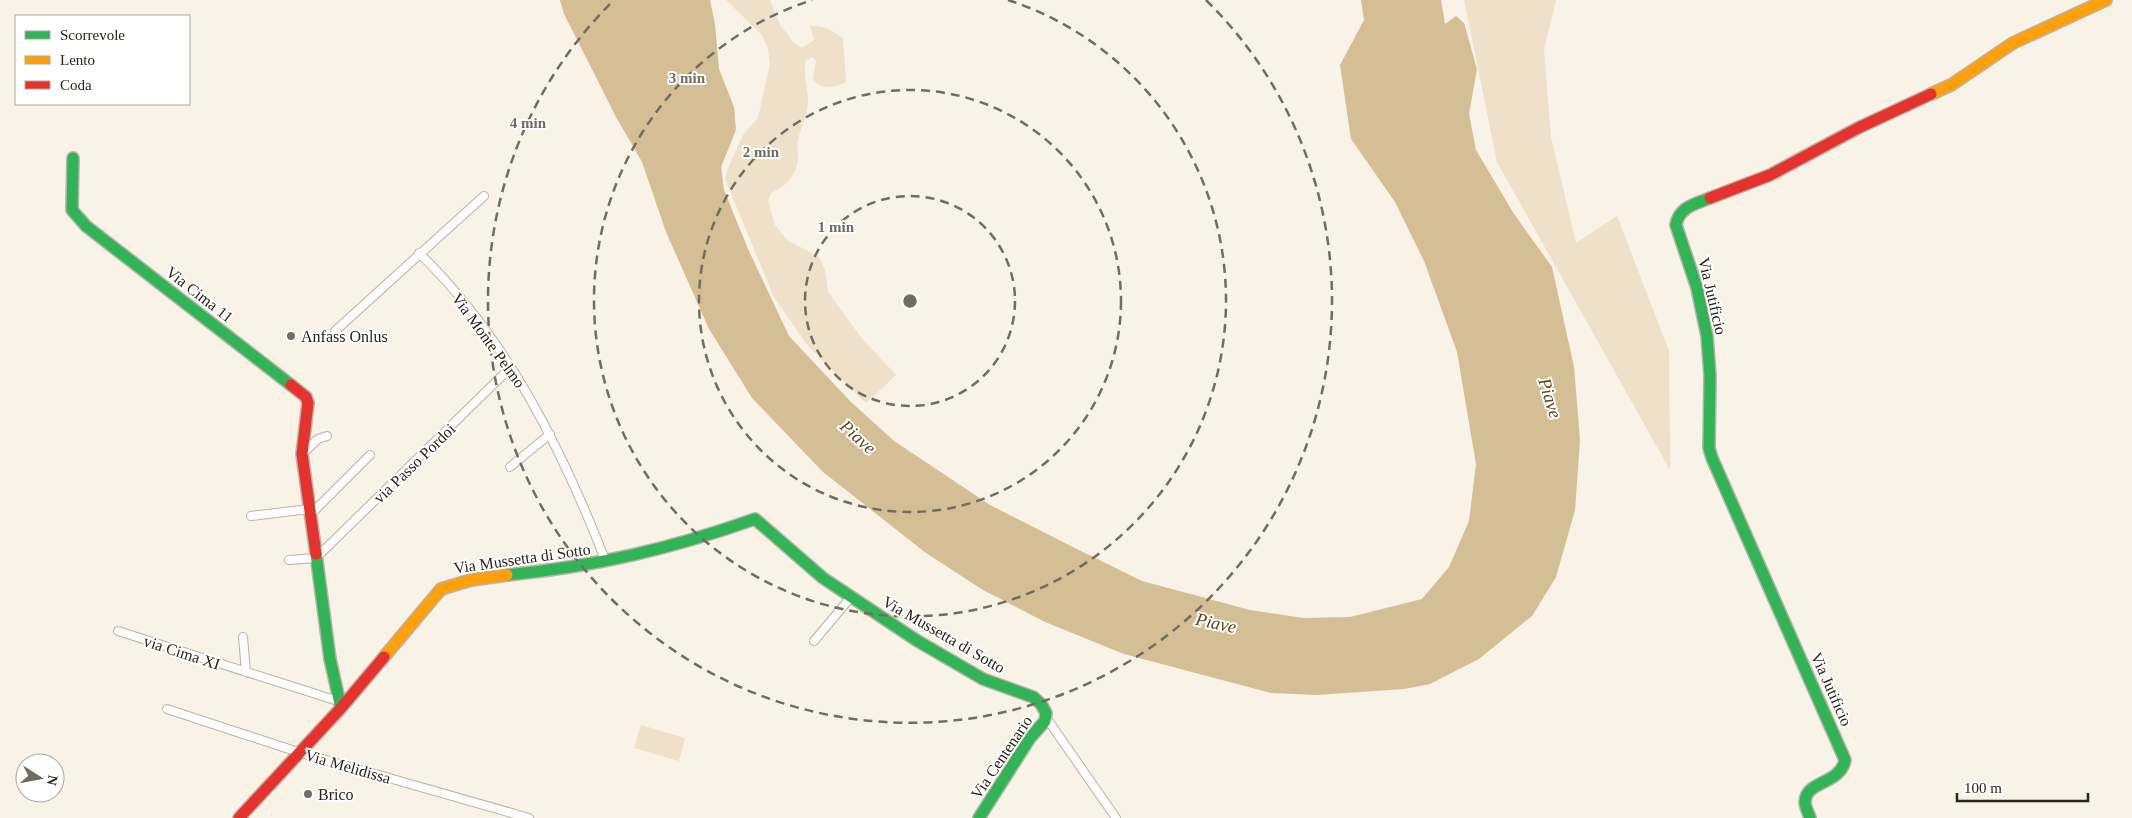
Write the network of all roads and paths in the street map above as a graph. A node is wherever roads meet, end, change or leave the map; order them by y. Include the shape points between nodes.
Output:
1 (2106, 0) edge
2 (72, 158) dead end
3 (484, 196) dead end
4 (419, 253) junction
5 (338, 334) dead end
6 (511, 367) junction
7 (550, 434) junction
8 (327, 436) dead end
9 (302, 454) junction
10 (370, 454) dead end
11 (510, 466) dead end
12 (310, 512) junction
13 (251, 516) dead end
14 (316, 558) junction
15 (289, 560) dead end
16 (606, 562) junction
17 (851, 598) junction
18 (118, 631) dead end
19 (243, 637) dead end
20 (814, 641) dead end
21 (246, 672) junction
22 (339, 704) junction
23 (167, 709) dead end
24 (1046, 717) junction
25 (298, 752) junction
26 (239, 818) edge
27 (529, 818) edge
28 (979, 818) edge
29 (1116, 818) edge
30 (1810, 818) edge

1 - 30 street, Via Jutificio via 2013,43 1951,85 1858,128 1809,156 1770,175 1687,206 1676,218 1695,281 1706,337 1710,382 1709,448 1712,458 1845,760 1840,775 1810,790 1805,802
2 - 9 street, Via Cima 11 via 72,210 86,226 306,397
3 - 4 street
4 - 5 street via 335,331
4 - 6 street, Via Monte Pelmo via 449,286
6 - 7 street, Via Monte Pelmo
6 - 14 street, via Passo Pordoi
7 - 11 street
7 - 16 street, Via Monte Pelmo via 585,507
8 - 9 street via 318,439
9 - 12 street, Via Cima 11
10 - 12 street
12 - 13 street
12 - 14 street, Via Cima 11
14 - 15 street
14 - 22 street, Via Cima 11
16 - 17 street, Via Mussetta di Sotto via 673,547 755,519 800,560
16 - 22 street, Via Mussetta di Sotto via 449,585 441,589
17 - 20 street
17 - 24 street, Via Mussetta di Sotto via 983,679 1033,697 1041,704
18 - 21 street, via Cima XI
19 - 21 street, via Cima XI
21 - 22 street, via Cima XI
22 - 25 street, Via Mussetta di Sotto
23 - 25 street, Via Melidissa
24 - 28 street, Via Centenario
24 - 29 street
25 - 26 street, Via Mussetta di Sotto
25 - 27 street, Via Melidissa

